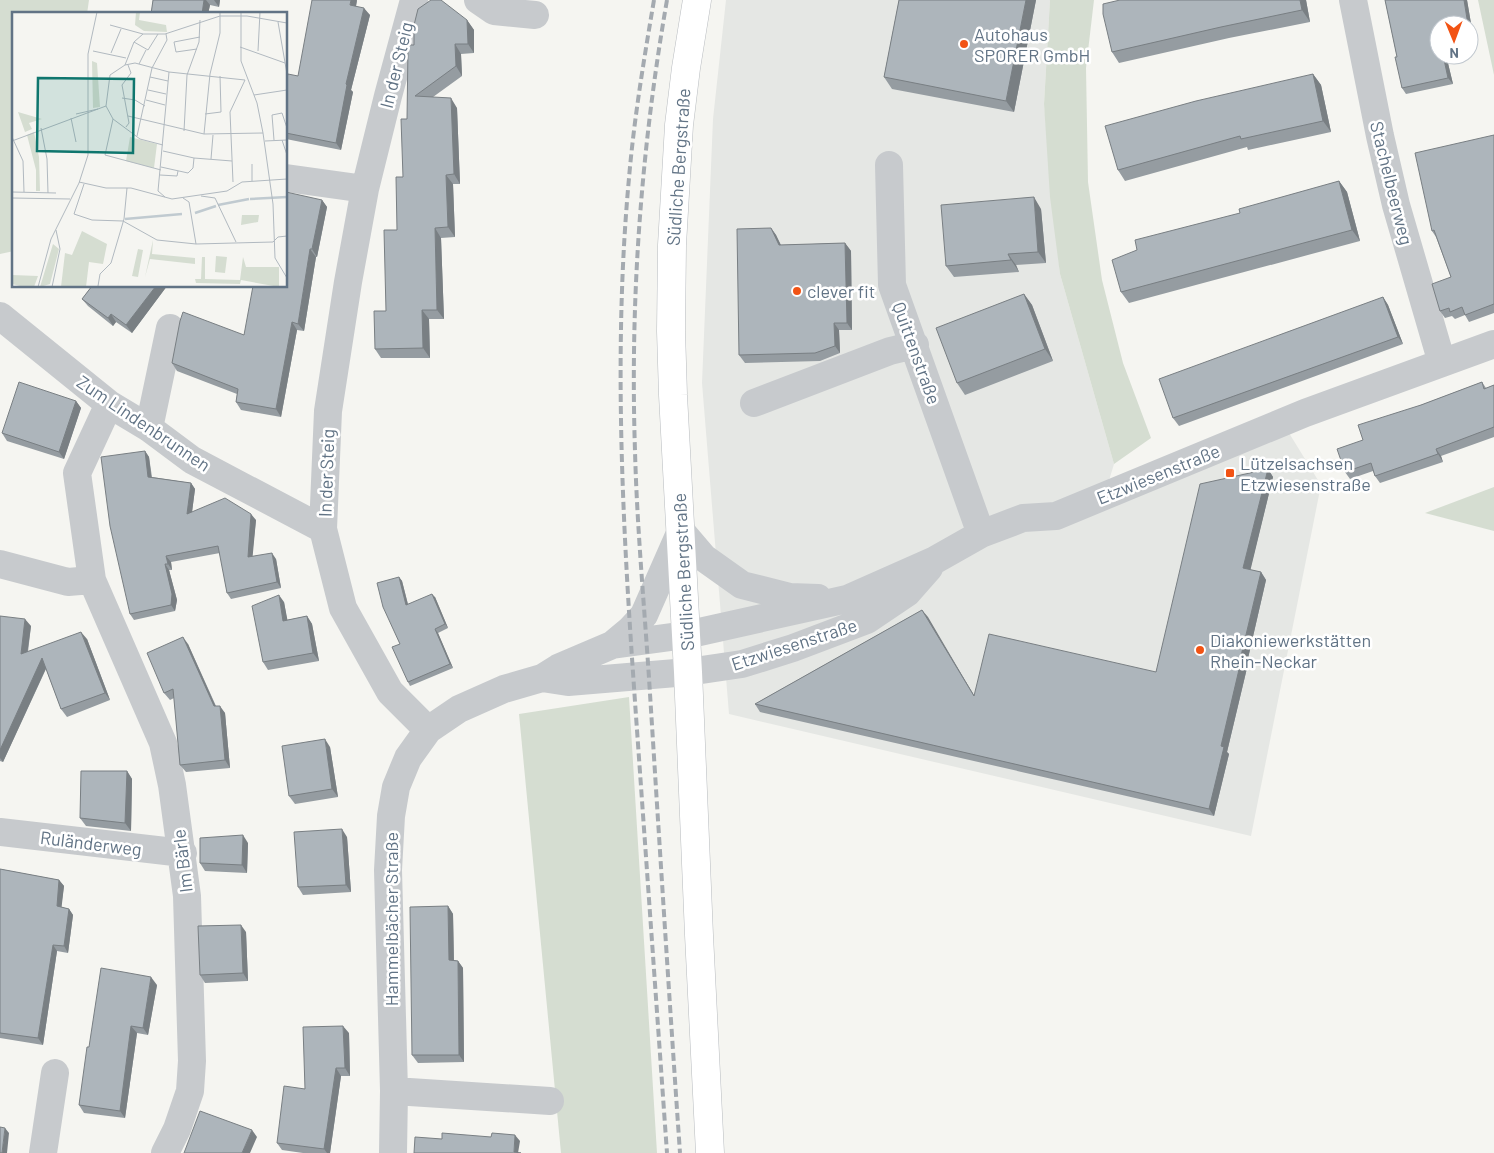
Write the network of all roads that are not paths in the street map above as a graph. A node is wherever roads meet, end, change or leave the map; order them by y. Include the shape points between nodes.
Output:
1 (414, 0) edge
2 (478, 0) edge
3 (697, 0) edge
4 (1353, 0) edge
5 (535, 15) dead end
6 (889, 165) dead end
7 (288, 178) edge
8 (365, 189) junction
9 (0, 316) edge
10 (170, 328) dead end
11 (1494, 344) edge
12 (915, 345) junction
13 (1442, 363) junction
14 (754, 403) dead end
15 (109, 404) junction
16 (149, 428) junction
17 (324, 529) junction
18 (681, 531) junction
19 (981, 534) junction
20 (936, 560) junction
21 (0, 564) edge
22 (92, 580) junction
23 (847, 599) junction
24 (686, 635) junction
25 (612, 645) junction
26 (688, 672) junction
27 (542, 678) junction
28 (428, 730) junction
29 (0, 832) edge
30 (183, 853) junction
31 (55, 1073) dead end
32 (394, 1092) junction
33 (550, 1101) dead end
34 (43, 1153) edge
35 (165, 1153) edge
36 (393, 1153) edge
37 (710, 1153) edge

1 - 8 street, In der Steig
2 - 5 street via 494,10
3 - 18 main road, Südliche Bergstraße via 679,125 672,244 673,395
4 - 13 street, Stachelbeerweg via 1396,205
6 - 12 street, Quittenstraße via 892,285
7 - 8 street
8 - 17 street, In der Steig via 328,411
9 - 15 street, Zum Lindenbrunnen
10 - 16 street
11 - 13 street, Etzwiesenstraße
12 - 14 street
12 - 19 street, Quittenstraße
13 - 19 street, Etzwiesenstraße via 1305,413 1056,516 1023,518
15 - 16 street, Zum Lindenbrunnen
15 - 22 street, Im Bärle via 77,474
16 - 17 street, Zum Lindenbrunnen via 192,460
17 - 28 street, In der Steig via 343,608 390,692
18 - 23 street via 704,558 742,585 790,598
18 - 24 main road, Südliche Bergstraße
18 - 25 street via 644,615
19 - 20 street, Etzwiesenstraße
20 - 23 street, Etzwiesenstraße
20 - 26 street, Etzwiesenstraße via 906,593 867,620 742,664
21 - 22 street via 68,582
22 - 30 street, Im Bärle via 163,743
23 - 24 street, Etzwiesenstraße
24 - 25 street, Hammelbächer Straße
24 - 26 main road, Südliche Bergstraße
25 - 27 street, Hammelbächer Straße
26 - 27 street, Hammelbächer Straße via 568,682
26 - 37 main road, Südliche Bergstraße
27 - 28 street, Hammelbächer Straße via 504,689 459,709
28 - 32 street, Hammelbächer Straße via 408,758 396,787 391,816 388,870
29 - 30 street, Ruländerweg
30 - 35 street, Im Bärle via 192,1061 190,1091 178,1129
31 - 34 street
32 - 33 street
32 - 36 street, Hammelbächer Straße

